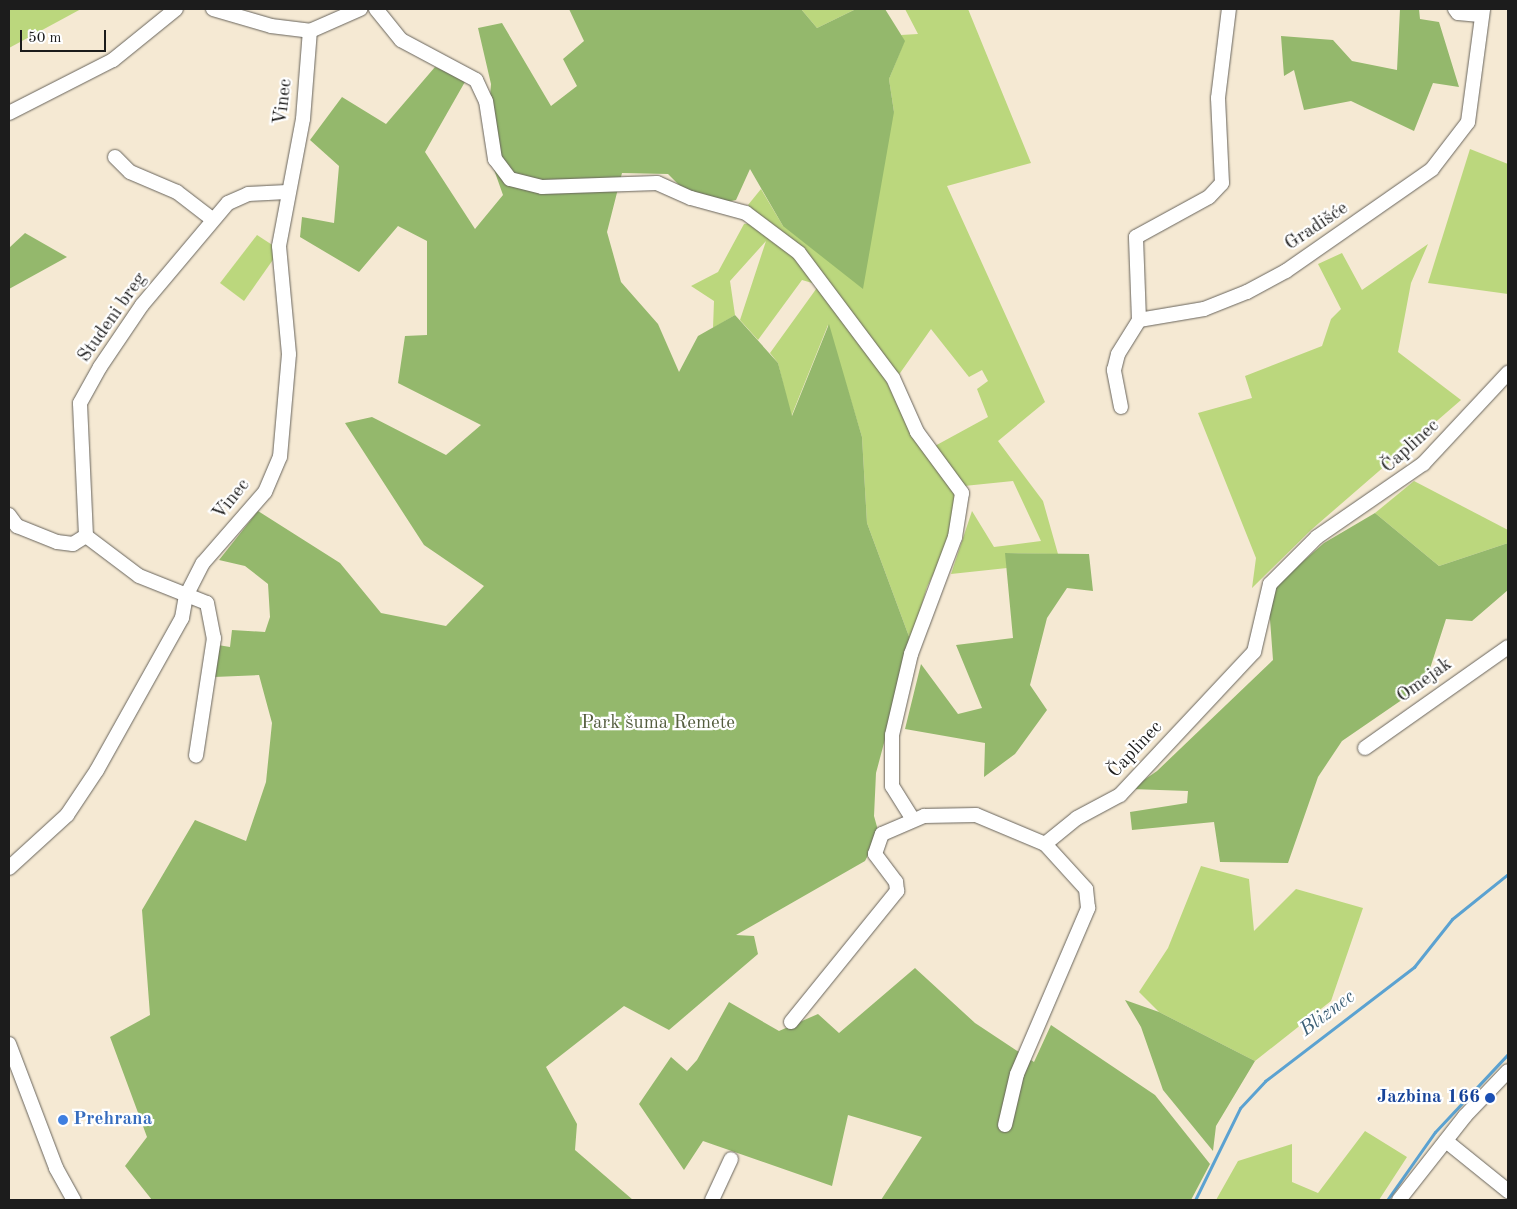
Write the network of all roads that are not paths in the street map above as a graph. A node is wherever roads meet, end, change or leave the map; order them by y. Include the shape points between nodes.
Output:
1 (176, 9) edge
2 (213, 9) edge
3 (360, 9) edge
4 (376, 9) edge
5 (1229, 9) edge
6 (1455, 9) edge
7 (1481, 12) edge
8 (310, 31) junction
9 (9, 113) edge
10 (115, 157) dead end
11 (287, 192) junction
12 (212, 219) junction
13 (1139, 320) junction
14 (1508, 373) edge
15 (1121, 407) dead end
16 (9, 515) edge
17 (86, 536) junction
18 (186, 596) junction
19 (1508, 648) edge
20 (1365, 748) dead end
21 (196, 756) dead end
22 (913, 819) junction
23 (1045, 844) junction
24 (9, 868) edge
25 (791, 1022) dead end
26 (9, 1044) edge
27 (12, 1059) edge
28 (1508, 1071) edge
29 (1004, 1124) dead end
30 (1446, 1141) junction
31 (731, 1159) dead end
32 (1508, 1192) edge
33 (74, 1200) edge
34 (712, 1200) edge
35 (1399, 1200) edge

1 - 9 street via 113,60
2 - 8 street via 271,26
3 - 8 street
4 - 22 street via 408,45 476,80 486,101 495,158 510,179 542,187 650,182 746,213 799,253 893,378 918,432 962,493 955,537 911,654 892,735 892,786
5 - 13 street via 1218,98 1222,183 1209,198 1136,237
6 - 7 street via 1458,14
7 - 13 street, Gradišće via 1478,66 1468,122 1432,169 1286,270 1247,292 1204,309
8 - 11 street, Vinec via 303,119
10 - 12 street via 130,172 177,192
11 - 12 street, Studeni breg via 238,197
11 - 18 street, Vinec via 279,246 289,354 280,457 265,492 203,563
12 - 17 street, Studeni breg via 142,305 80,403
13 - 15 street via 1118,354 1114,370
14 - 23 street, Čaplinec via 1423,464 1316,536 1270,584 1254,652 1224,687 1120,796 1077,818
16 - 17 street via 17,526 57,542 73,544
17 - 18 street via 139,576
18 - 21 street via 207,603 214,638
18 - 24 street, Vinec via 182,618 97,770 62,821
19 - 20 street, Omejak
22 - 23 street via 976,815
22 - 25 street via 882,834 876,845 875,854 896,882 897,891
23 - 29 street via 1086,889 1088,908 1018,1074
26 - 27 street
27 - 33 street via 56,1168
28 - 30 street
30 - 32 street
30 - 35 street
31 - 34 street

